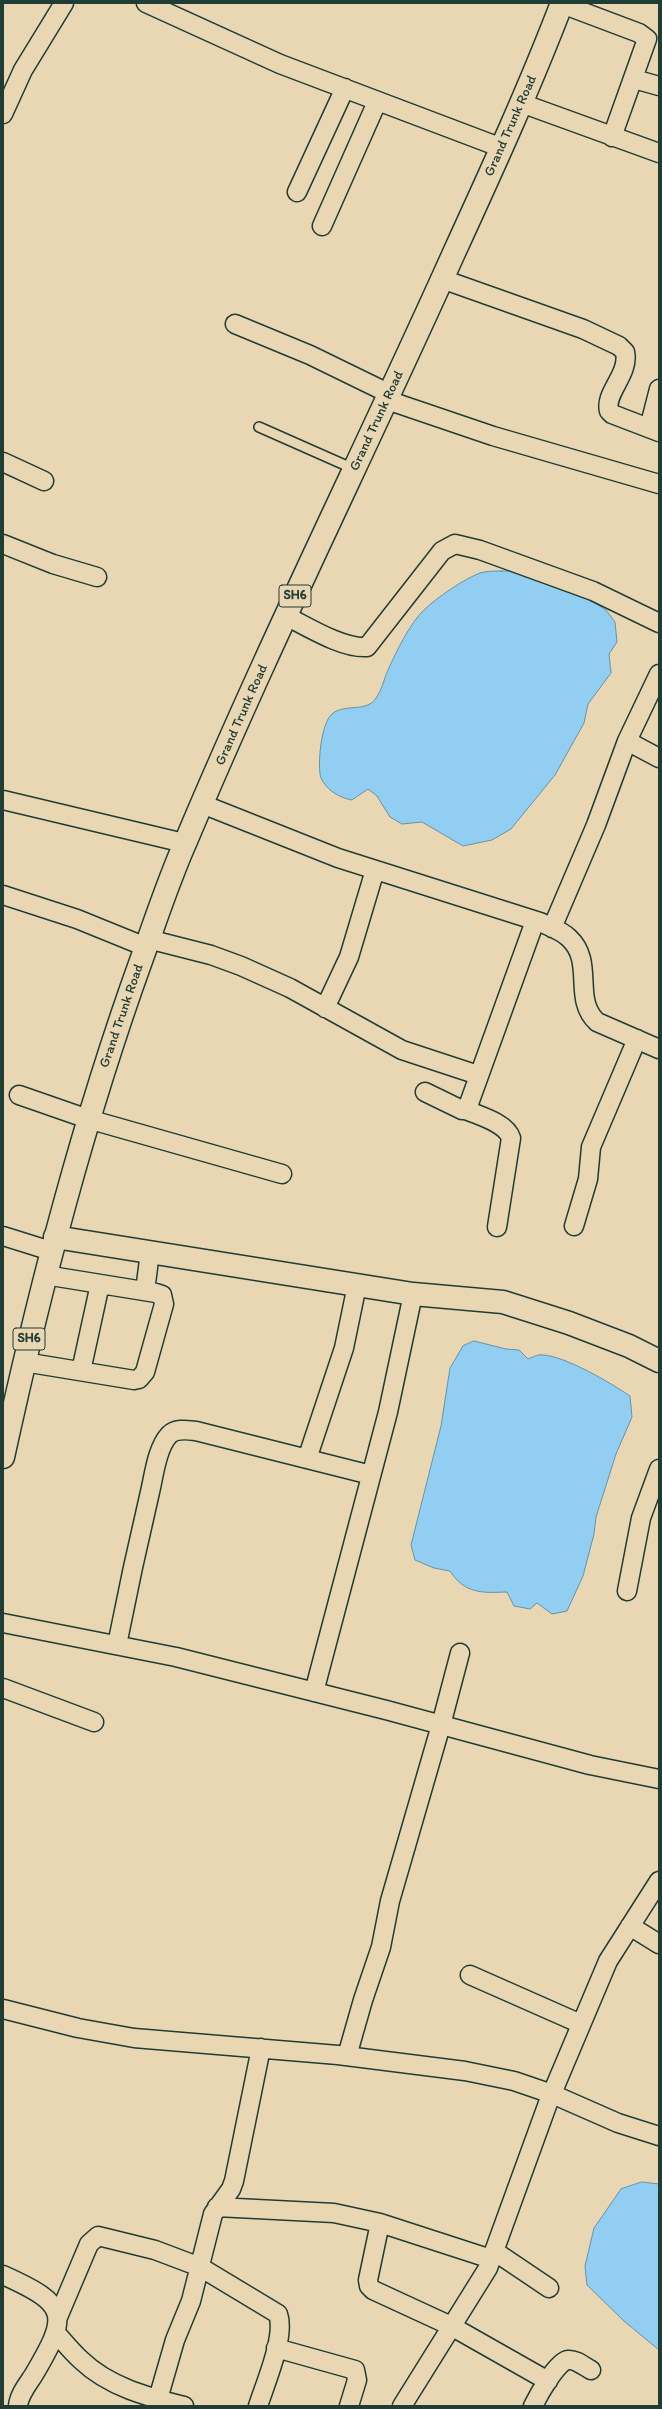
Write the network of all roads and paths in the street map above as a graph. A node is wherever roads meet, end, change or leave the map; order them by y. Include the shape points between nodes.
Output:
1 (64, 3) edge
2 (146, 3) edge
3 (562, 3) edge
4 (634, 79) junction
5 (659, 86) edge
6 (345, 88) junction
7 (377, 102) junction
8 (521, 103) junction
9 (3, 113) edge
10 (612, 137) junction
11 (502, 148) junction
12 (659, 154) edge
13 (298, 192) dead end
14 (322, 226) dead end
15 (442, 279) junction
16 (235, 324) dead end
17 (659, 389) edge
18 (388, 397) junction
19 (258, 427) dead end
20 (654, 430) edge
21 (3, 462) edge
22 (354, 469) junction
23 (44, 481) dead end
24 (659, 484) edge
25 (3, 544) edge
26 (97, 576) dead end
27 (286, 616) junction
28 (659, 623) edge
29 (659, 674) edge
30 (627, 741) junction
31 (659, 758) edge
32 (3, 800) edge
33 (202, 804) junction
34 (184, 843) junction
35 (375, 870) junction
36 (3, 894) edge
37 (535, 921) junction
38 (552, 928) junction
39 (147, 943) junction
40 (325, 1008) junction
41 (637, 1039) junction
42 (659, 1048) edge
43 (478, 1075) junction
44 (425, 1092) dead end
45 (19, 1095) dead end
46 (466, 1110) junction
47 (88, 1119) junction
48 (282, 1174) dead end
49 (574, 1226) dead end
50 (497, 1227) dead end
51 (57, 1228) junction
52 (3, 1236) edge
53 (150, 1252) junction
54 (45, 1275) junction
55 (100, 1284) junction
56 (357, 1285) junction
57 (145, 1291) junction
58 (413, 1294) junction
59 (659, 1361) edge
60 (24, 1362) junction
61 (81, 1371) junction
62 (9, 1402) edge
63 (3, 1457) edge
64 (307, 1459) junction
65 (659, 1469) edge
66 (371, 1475) junction
67 (627, 1591) dead end
68 (3, 1623) edge
69 (117, 1645) junction
70 (460, 1653) dead end
71 (3, 1688) edge
72 (314, 1692) junction
73 (94, 1722) dead end
74 (441, 1725) junction
75 (659, 1779) edge
76 (659, 1881) edge
77 (630, 1926) junction
78 (659, 1944) edge
79 (470, 1975) dead end
80 (3, 2009) edge
81 (581, 2024) junction
82 (261, 2048) junction
83 (347, 2056) junction
84 (552, 2094) junction
85 (659, 2136) edge
86 (216, 2207) junction
87 (380, 2223) junction
88 (493, 2255) junction
89 (200, 2267) junction
90 (3, 2275) edge
91 (550, 2288) dead end
92 (57, 2325) junction
93 (451, 2326) junction
94 (276, 2348) junction
95 (591, 2370) dead end
96 (548, 2381) junction
97 (157, 2403) edge
98 (18, 2406) edge
99 (184, 2406) edge
100 (258, 2406) edge
101 (349, 2406) edge
102 (402, 2406) edge
103 (533, 2406) edge

1 - 9 street via 24,70
2 - 6 street via 280,64
3 - 4 street via 644,36 647,43
3 - 8 main road, Grand Trunk Road / SH6
4 - 5 street
4 - 10 street
6 - 7 street
6 - 13 street
7 - 11 street
7 - 14 street
8 - 10 street
8 - 11 main road, Grand Trunk Road / SH6
10 - 12 street
11 - 15 main road, Grand Trunk Road / SH6
15 - 18 main road, Grand Trunk Road / SH6
15 - 20 street via 583,329 619,346 625,352 626,362 610,401 609,411
16 - 18 street via 310,355
17 - 20 street
18 - 22 main road, Grand Trunk Road / SH6
18 - 24 street via 493,436
19 - 22 lane
21 - 23 street
22 - 27 main road, Grand Trunk Road / SH6
25 - 26 street via 53,564
27 - 28 street via 346,644 358,648 368,647 442,551 454,544 480,550 594,591
27 - 33 main road, Grand Trunk Road / SH6
29 - 30 street
30 - 31 street
30 - 38 street via 596,825
32 - 34 street
33 - 34 main road, Grand Trunk Road / SH6
33 - 35 street
34 - 39 main road, Grand Trunk Road / SH6
35 - 37 street
35 - 40 street via 349,957
36 - 39 street
37 - 38 street
37 - 43 street
38 - 41 street via 570,938 578,950 583,964 585,1005 589,1015 597,1022
39 - 40 street via 211,955 290,988
39 - 47 main road, Grand Trunk Road / SH6 via 110,1047
40 - 43 street via 402,1050
41 - 42 street
41 - 49 street via 591,1147 588,1179
43 - 46 street
44 - 46 street
45 - 47 street
46 - 50 street via 504,1128 511,1138
47 - 48 street
47 - 51 main road, Grand Trunk Road / SH6
51 - 52 street
51 - 53 main road
51 - 54 main road, Grand Trunk Road / SH6
53 - 56 main road
53 - 57 street
54 - 55 street
54 - 60 main road, Grand Trunk Road / SH6
55 - 57 street
55 - 61 street
56 - 58 main road
56 - 64 street via 344,1348
57 - 61 street via 162,1295 164,1304 142,1377 134,1380
58 - 59 main road via 503,1302 569,1322
58 - 66 street via 388,1412
60 - 61 street
60 - 62 main road, Grand Trunk Road / SH6
62 - 63 main road, Grand Trunk Road / SH6
64 - 66 street
64 - 69 street via 196,1432 181,1430 171,1433 164,1442 154,1479 131,1570
65 - 67 street via 641,1518
66 - 72 street
68 - 69 street
69 - 72 street
70 - 74 street
71 - 73 street
72 - 74 street
74 - 75 street via 590,1765
74 - 83 street via 390,1901 381,1947
76 - 77 street
77 - 78 street
77 - 81 street via 608,1961
79 - 81 street
80 - 82 street via 78,2028 134,2038
81 - 84 street
82 - 83 street
82 - 86 street via 234,2181 231,2189
83 - 84 street via 465,2071 514,2081
84 - 85 street via 618,2123
84 - 88 street
86 - 87 street via 314,2211
86 - 89 street via 205,2239
87 - 88 street
87 - 93 street via 368,2280 369,2286
88 - 91 street
88 - 93 street
89 - 92 street via 155,2250 98,2236 89,2244
89 - 94 street via 278,2314 280,2325
89 - 97 street
90 - 92 street via 49,2299 56,2308
92 - 97 street via 92,2369 108,2380
92 - 98 street via 53,2342 22,2394
93 - 96 street
93 - 102 street
94 - 100 street
94 - 101 street via 355,2370 357,2380
95 - 96 street via 568,2360 563,2362
96 - 103 street
97 - 99 street

